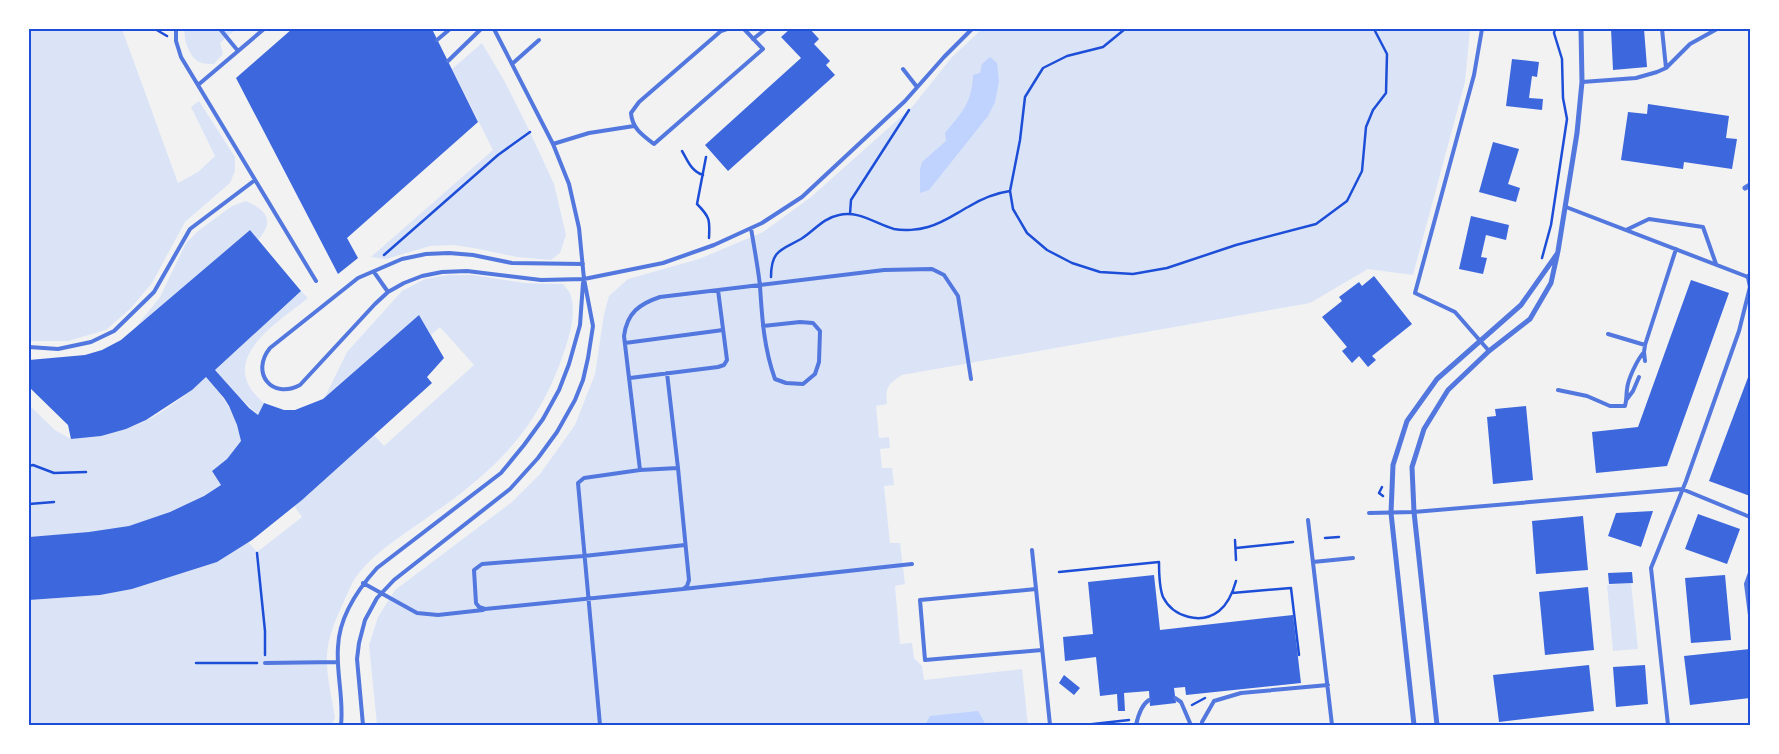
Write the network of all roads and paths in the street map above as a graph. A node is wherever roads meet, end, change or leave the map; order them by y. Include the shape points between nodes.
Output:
1 (155, 29) edge
2 (176, 29) edge
3 (220, 29) edge
4 (264, 29) edge
5 (450, 29) edge
6 (481, 29) edge
7 (494, 29) edge
8 (727, 29) edge
9 (744, 29) edge
10 (766, 29) edge
11 (972, 29) edge
12 (1125, 29) edge
13 (1374, 29) edge
14 (1482, 29) edge
15 (1555, 29) edge
16 (1581, 29) edge
17 (1662, 29) edge
18 (1717, 29) edge
19 (753, 39) junction
20 (438, 40) dead end
21 (539, 40) dead end
22 (176, 41) junction
23 (238, 51) junction
24 (448, 61) dead end
25 (512, 64) junction
26 (1666, 68) junction
27 (903, 69) dead end
28 (1582, 82) junction
29 (198, 85) junction
30 (917, 87) junction
31 (910, 95) junction
32 (634, 126) junction
33 (530, 132) dead end
34 (553, 144) junction
35 (682, 151) dead end
36 (706, 157) dead end
37 (703, 175) junction
38 (255, 180) junction
39 (1010, 191) junction
40 (1566, 207) junction
41 (850, 214) junction
42 (750, 228) junction
43 (1626, 230) junction
44 (708, 247) junction
45 (1676, 249) junction
46 (1558, 251) junction
47 (384, 255) dead end
48 (1542, 260) dead end
49 (582, 264) junction
50 (1716, 264) junction
51 (374, 272) junction
52 (1749, 276) edge
53 (584, 278) junction
54 (316, 281) dead end
55 (772, 283) junction
56 (759, 284) junction
57 (718, 290) junction
58 (388, 292) junction
59 (763, 326) junction
60 (723, 330) junction
61 (1608, 334) dead end
62 (1480, 341) junction
63 (625, 343) junction
64 (1646, 345) junction
65 (29, 348) edge
66 (1489, 351) junction
67 (1644, 352) junction
68 (1645, 361) dead end
69 (667, 373) junction
70 (1639, 377) dead end
71 (630, 378) junction
72 (971, 380) dead end
73 (1558, 390) dead end
74 (1627, 399) junction
75 (29, 466) edge
76 (678, 468) junction
77 (640, 470) junction
78 (86, 472) dead end
79 (1385, 480) dead end
80 (1682, 490) junction
81 (54, 502) dead end
82 (29, 504) edge
83 (1392, 504) junction
84 (1414, 512) junction
85 (1369, 513) dead end
86 (1391, 513) junction
87 (1750, 517) edge
88 (1308, 520) dead end
89 (1339, 537) dead end
90 (1325, 538) dead end
91 (1235, 540) dead end
92 (1293, 542) dead end
93 (685, 545) junction
94 (1236, 548) junction
95 (1032, 550) dead end
96 (257, 553) dead end
97 (584, 556) junction
98 (1353, 558) dead end
99 (1236, 560) dead end
100 (1313, 562) junction
101 (912, 564) dead end
102 (1059, 572) dead end
103 (1750, 574) edge
104 (1236, 581) dead end
105 (363, 583) junction
106 (1748, 584) edge
107 (684, 589) junction
108 (1036, 589) junction
109 (381, 593) junction
110 (1232, 593) junction
111 (588, 599) junction
112 (485, 609) junction
113 (1750, 616) edge
114 (1042, 650) junction
115 (1299, 655) dead end
116 (338, 662) junction
117 (196, 663) dead end
118 (265, 663) junction
119 (1328, 685) junction
120 (1209, 696) dead end
121 (1175, 698) dead end
122 (1149, 700) dead end
123 (1189, 704) dead end
124 (1131, 720) dead end
125 (1202, 722) dead end
126 (1190, 723) dead end
127 (341, 725) edge
128 (363, 725) edge
129 (600, 725) edge
130 (1050, 725) edge
131 (1084, 725) edge
132 (1136, 725) edge
133 (1332, 725) edge
134 (1413, 725) edge
135 (1437, 725) edge
136 (1668, 725) edge

1 - 22 path
2 - 22 lane
3 - 23 lane
4 - 23 lane
5 - 20 lane
6 - 24 lane
7 - 25 lane
8 - 32 lane via 639,102 631,113
9 - 19 lane
10 - 19 lane
11 - 30 lane
12 - 39 path via 1103,47 1067,56 1043,68 1025,96
13 - 39 path via 1387,54 1386,93 1373,110 1366,127 1362,171 1346,201 1316,224 1236,245 1167,268 1133,274 1100,272 1047,250 1027,233 1013,210
14 - 62 lane via 1474,75 1415,293 1455,312
15 - 48 path via 1562,59 1567,119 1551,225
16 - 28 street
17 - 26 lane
18 - 26 lane via 1690,44
19 - 32 lane via 762,49 654,144
21 - 25 lane
22 - 29 lane via 181,57
23 - 29 lane
25 - 34 lane
26 - 28 lane via 1636,78
27 - 30 lane
28 - 40 street
29 - 38 lane
30 - 31 lane
31 - 41 path via 914,100 851,200
31 - 42 lane via 802,197
32 - 34 lane via 589,133
33 - 47 path via 498,155
34 - 49 lane via 569,184 579,228
35 - 37 path via 696,173
36 - 37 path
37 - 44 path via 697,204 710,221
38 - 54 lane
38 - 65 lane via 190,229 154,292 114,332 91,342 58,349
39 - 41 path via 998,193 926,228 894,229
40 - 43 lane
40 - 46 street
41 - 55 path via 821,222 802,238 784,247 771,263
42 - 44 lane
42 - 56 lane
43 - 45 lane
43 - 50 lane via 1649,218 1703,227
44 - 53 lane via 663,263
45 - 50 lane
45 - 64 lane
46 - 62 street via 1521,306
46 - 66 street via 1551,284 1530,319
49 - 51 lane via 512,263 442,253 402,259
49 - 53 lane
50 - 52 lane
51 - 58 lane
51 - 58 lane via 358,278 270,348 262,362 263,375 274,387 282,390 300,385
52 - 80 lane via 1750,287 1739,331
53 - 58 lane via 541,280 467,271 442,272 422,276
53 - 105 lane via 580,325 569,364 543,419 500,473 377,568
53 - 109 lane via 593,326 588,358 575,400 557,432 510,489
55 - 56 lane
55 - 72 lane via 932,268 944,275 958,296
56 - 57 lane
56 - 59 lane
57 - 60 lane
57 - 63 lane via 660,297 646,302 635,310 626,325
59 - 59 lane via 813,323 820,331 819,362 815,374 803,384 775,379
60 - 63 lane
60 - 69 lane via 727,360 724,364
61 - 64 lane
62 - 66 lane
62 - 83 street via 1437,379 1407,421 1393,465
63 - 71 lane
64 - 67 lane
66 - 84 street via 1448,390 1424,429 1412,467
67 - 68 lane
67 - 74 lane via 1638,358 1626,389
69 - 71 lane
69 - 76 lane
70 - 74 lane
71 - 77 lane
73 - 74 lane via 1587,396 1610,406 1625,406
75 - 78 path via 54,473
76 - 77 lane
76 - 93 lane
77 - 97 lane via 584,478 578,483
79 - 83 path via 1379,493
80 - 84 lane
80 - 87 lane
80 - 136 lane via 1651,568
81 - 82 path
83 - 86 street
84 - 86 lane
84 - 135 street
85 - 86 lane
86 - 134 street
88 - 100 lane
89 - 90 path
91 - 94 path
92 - 94 path
93 - 97 lane
93 - 107 lane via 689,580
94 - 99 path
95 - 108 lane
96 - 118 path
97 - 111 lane
97 - 112 lane via 477,566 474,570 476,603
98 - 100 lane
100 - 119 lane
101 - 107 lane
102 - 110 path via 1159,562 1162,595 1177,612 1188,617 1208,616 1219,611
103 - 106 lane
104 - 110 path
105 - 109 lane
105 - 116 lane via 341,628
106 - 113 lane
107 - 111 lane
108 - 114 lane
108 - 114 lane via 920,600 925,660
109 - 112 lane via 417,613 438,615
109 - 128 lane via 365,620 359,642 357,659
110 - 115 path via 1291,588
111 - 112 lane
111 - 129 lane
114 - 130 lane
116 - 118 lane
116 - 127 lane
117 - 118 path
119 - 125 lane via 1241,693 1214,701
119 - 133 lane
120 - 123 path
121 - 126 lane via 1181,702
122 - 132 lane via 1145,702
124 - 131 path

